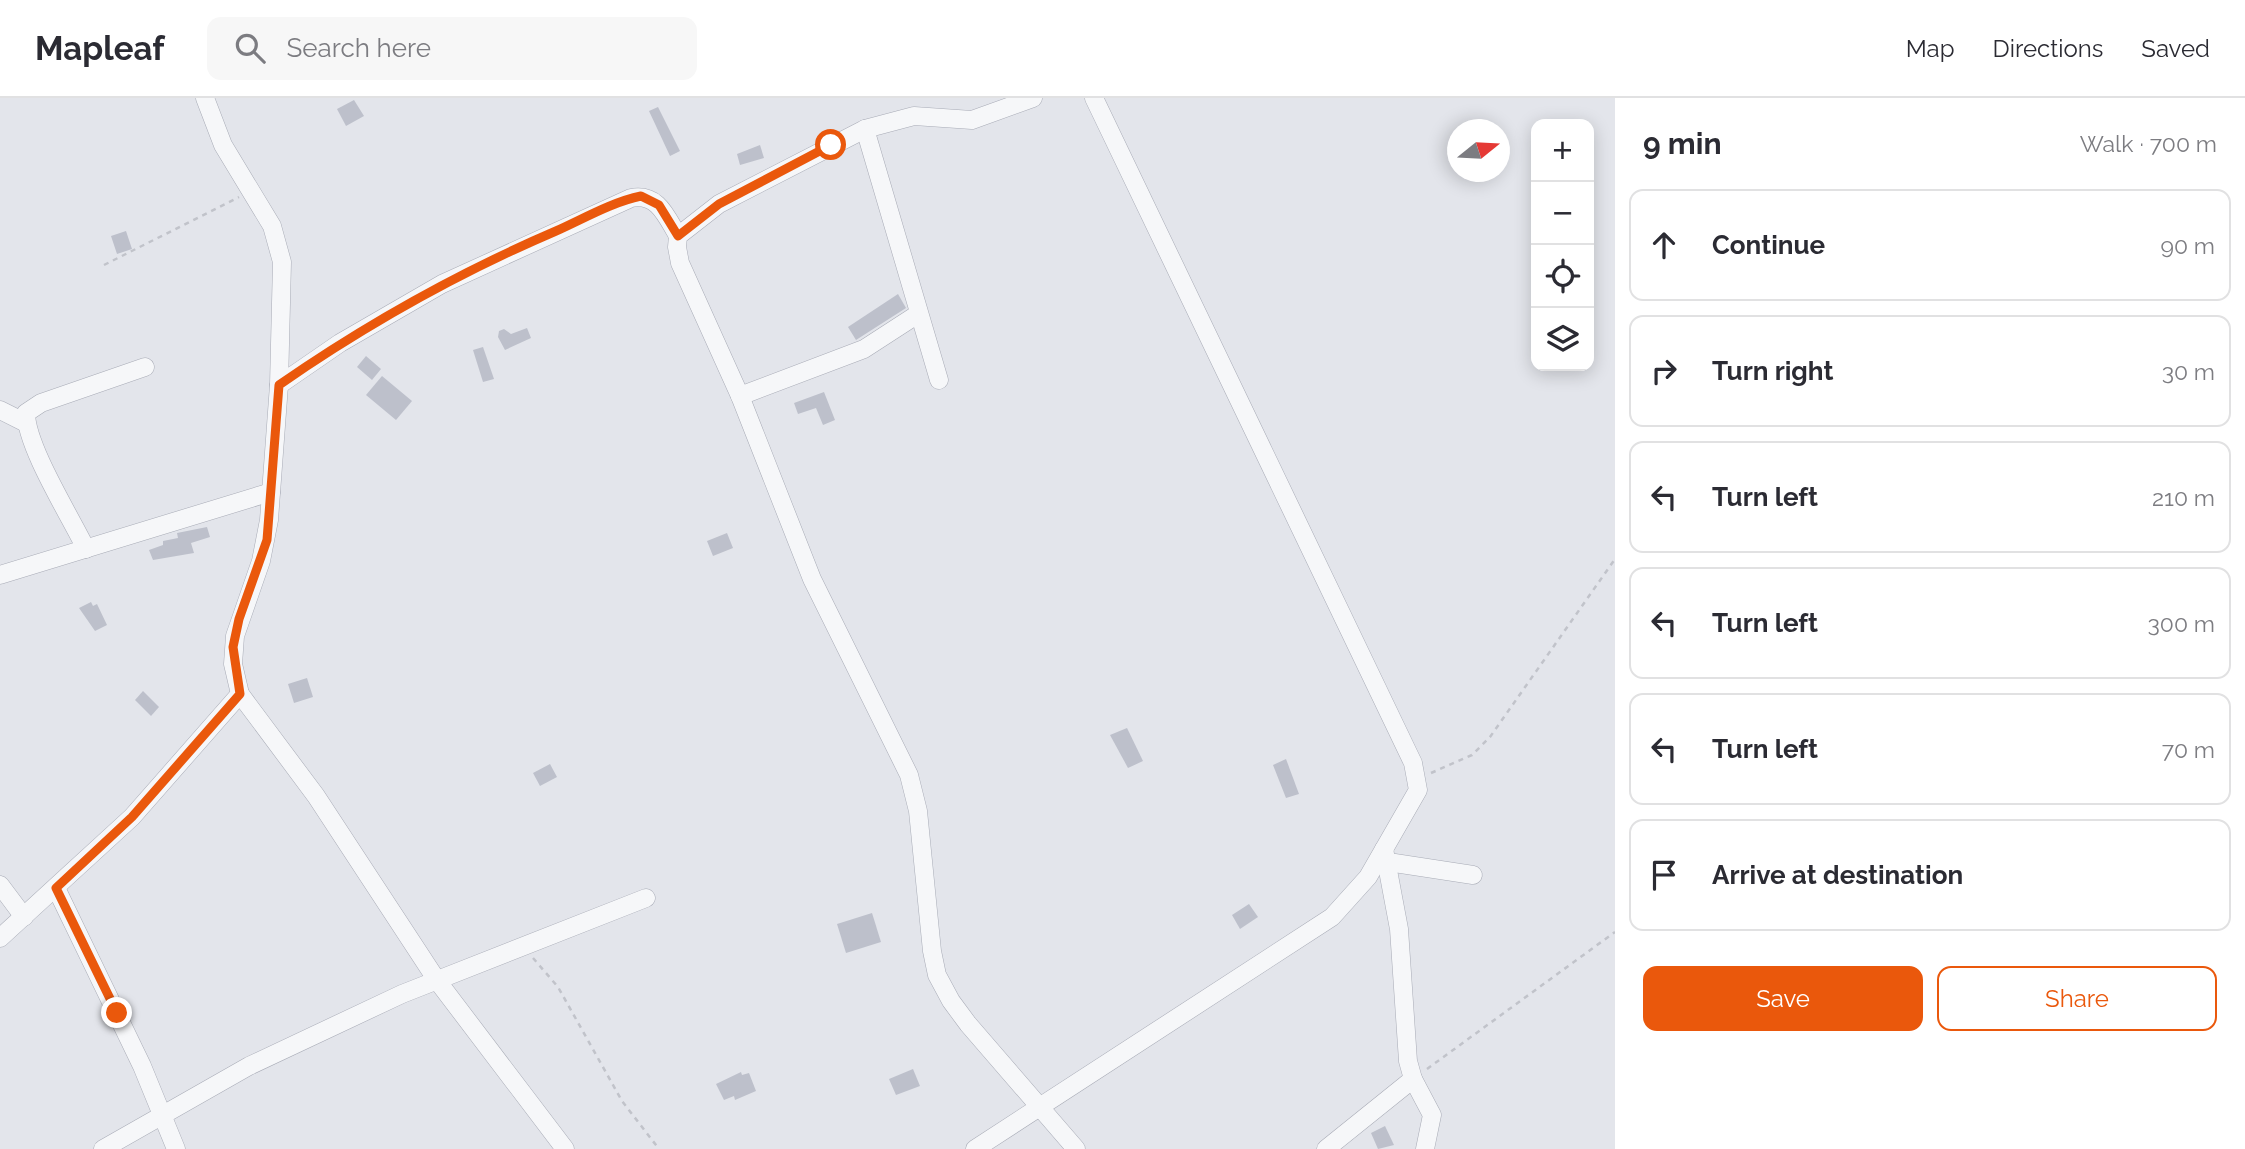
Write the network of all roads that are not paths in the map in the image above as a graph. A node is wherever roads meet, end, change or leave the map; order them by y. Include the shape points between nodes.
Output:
1 (205, 98) edge
2 (1033, 98) edge
3 (1094, 98) edge
4 (865, 129) junction
5 (678, 236) junction
6 (918, 314) junction
7 (145, 367) dead end
8 (939, 380) dead end
9 (279, 385) junction
10 (740, 396) junction
11 (0, 410) edge
12 (26, 423) junction
13 (271, 492) junction
14 (86, 549) junction
15 (0, 575) edge
16 (240, 694) junction
17 (1386, 856) junction
18 (1473, 875) dead end
19 (0, 885) edge
20 (56, 888) junction
21 (646, 898) dead end
22 (24, 917) junction
23 (0, 938) edge
24 (436, 979) junction
25 (1413, 1079) junction
26 (1039, 1108) junction
27 (162, 1118) junction
28 (103, 1149) edge
29 (176, 1149) edge
30 (565, 1149) edge
31 (975, 1149) edge
32 (1076, 1149) edge
33 (1326, 1149) edge
34 (1425, 1149) edge

1 - 9 street via 223,145 272,226 282,262
2 - 4 street via 972,120 914,116
3 - 17 street via 1418,778 1415,799
4 - 5 street via 719,204
4 - 6 street
5 - 9 street via 654,200 631,198 442,284 340,343
5 - 10 street via 680,263
6 - 8 street
6 - 10 street via 864,349
7 - 12 street via 33,406 26,413
9 - 13 street
10 - 26 street via 812,579 909,775 918,811 937,975 957,1009
11 - 12 street
12 - 14 street
13 - 14 street
13 - 16 street via 267,540 233,647
14 - 15 street
16 - 20 street via 132,817
16 - 24 street via 316,796
17 - 18 street
17 - 25 street via 1397,915
17 - 26 street via 1351,899 1323,923
19 - 22 street
20 - 22 street
20 - 27 street via 142,1066
21 - 24 street
22 - 23 street
24 - 27 street via 249,1066
24 - 30 street
25 - 33 street
25 - 34 street via 1432,1115
26 - 31 street
26 - 32 street
27 - 28 street
27 - 29 street

